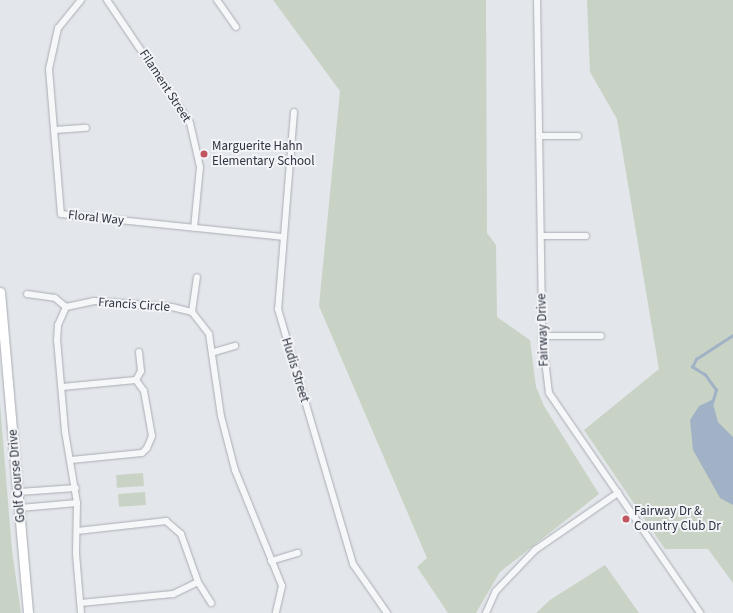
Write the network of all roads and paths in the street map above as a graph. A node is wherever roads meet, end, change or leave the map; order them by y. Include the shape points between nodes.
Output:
1 (81, 0) edge
2 (107, 0) edge
3 (217, 0) edge
4 (537, 0) edge
5 (236, 27) dead end
6 (294, 112) dead end
7 (86, 128) dead end
8 (56, 130) junction
9 (539, 136) junction
10 (578, 136) dead end
11 (194, 228) junction
12 (541, 236) junction
13 (586, 236) dead end
14 (282, 237) junction
15 (197, 277) dead end
16 (0, 292) edge
17 (27, 294) dead end
18 (66, 307) junction
19 (192, 312) junction
20 (542, 336) junction
21 (601, 336) dead end
22 (235, 346) dead end
23 (139, 352) dead end
24 (214, 352) junction
25 (136, 380) junction
26 (62, 387) junction
27 (71, 460) junction
28 (76, 488) junction
29 (19, 492) junction
30 (618, 493) junction
31 (77, 503) junction
32 (20, 508) junction
33 (77, 531) junction
34 (298, 554) dead end
35 (271, 561) junction
36 (198, 582) junction
37 (80, 603) junction
38 (211, 603) dead end
39 (278, 612) edge
40 (28, 613) edge
41 (81, 613) edge
42 (387, 613) edge
43 (486, 613) edge
44 (700, 613) edge

1 - 8 street, Floral Way via 67,12 51,45 49,69
2 - 11 street, Filament Street via 190,123 200,167
3 - 5 street
4 - 9 street, Fairway Drive
6 - 14 street, Hudis Street
7 - 8 street
8 - 11 street, Floral Way via 61,214
9 - 10 street
9 - 12 street, Fairway Drive
11 - 14 street, Floral Way
12 - 13 street
12 - 20 street, Fairway Drive
14 - 42 street, Hudis Street via 278,286 283,332 354,564
15 - 19 street
16 - 29 street, Golf Course Drive
17 - 18 street via 55,298
18 - 19 street, Francis Circle via 94,301 172,307
18 - 26 street via 57,340
19 - 24 street via 209,334
20 - 21 street
20 - 30 street, Fairway Drive via 549,393
22 - 24 street
23 - 25 street via 141,371
24 - 35 street via 221,416 235,470
25 - 26 street
25 - 27 street via 144,391 152,436 147,448 142,453
26 - 27 street via 65,432
27 - 28 street
28 - 29 street
28 - 31 street
29 - 32 street, Golf Course Drive
30 - 43 street via 535,550 496,591
30 - 44 street, Fairway Drive
31 - 32 street
31 - 33 street
32 - 40 street, Golf Course Drive
33 - 36 street via 166,521 181,534
33 - 37 street
34 - 35 street
35 - 39 street via 282,586
36 - 37 street via 173,594
36 - 38 street
37 - 41 street

